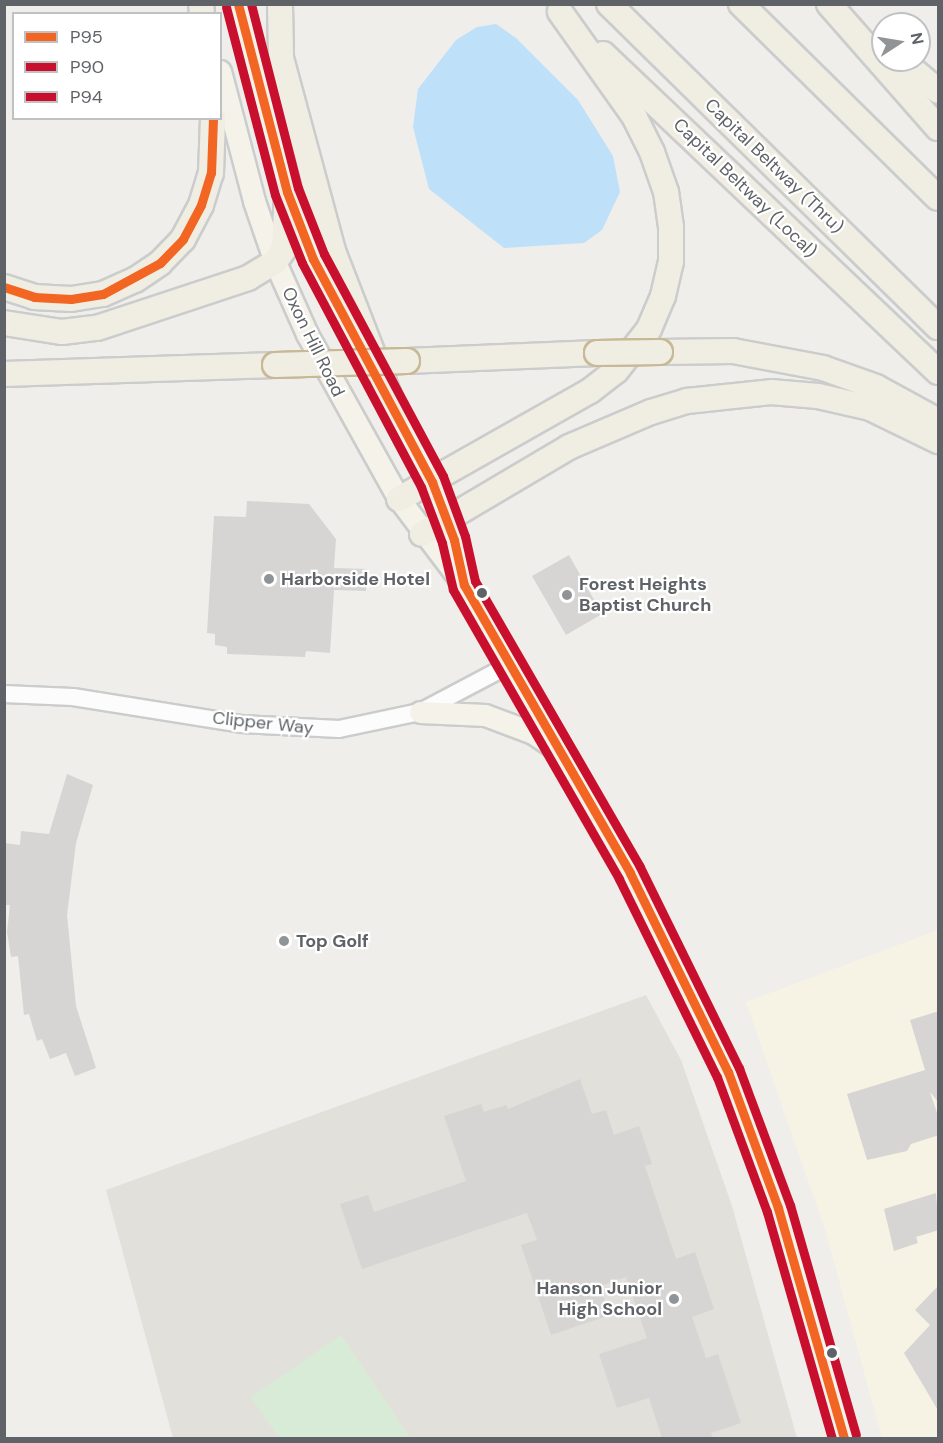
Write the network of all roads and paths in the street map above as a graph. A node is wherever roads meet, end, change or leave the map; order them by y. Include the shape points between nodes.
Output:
1 (238, 4) edge
2 (280, 4) edge
3 (609, 4) edge
4 (741, 4) edge
5 (830, 4) edge
6 (834, 4) edge
7 (556, 8) edge
8 (871, 35) edge
9 (916, 72) edge
10 (222, 79) edge
11 (939, 91) edge
12 (213, 120) edge
13 (939, 128) edge
14 (287, 192) junction
15 (939, 198) edge
16 (275, 262) junction
17 (4, 287) edge
18 (4, 323) edge
19 (939, 327) edge
20 (939, 372) edge
21 (4, 374) edge
22 (397, 416) junction
23 (939, 422) edge
24 (939, 441) edge
25 (432, 482) junction
26 (399, 500) junction
27 (447, 519) junction
28 (422, 534) junction
29 (464, 585) junction
30 (509, 664) junction
31 (4, 694) edge
32 (420, 712) junction
33 (562, 753) junction
34 (844, 1438) edge

1 - 14 main road, Oxon Hill Road
2 - 22 highway via 281,58 330,242
3 - 19 highway, Capital Beltway (Thru)
4 - 15 highway
5 - 13 highway
6 - 8 highway
7 - 20 highway, Capital Beltway (Local)
7 - 25 highway via 634,116 652,152 666,192 671,227 671,262 663,296 649,329 616,371 567,405
9 - 11 highway
10 - 16 main road, Oxon Hill Road via 254,201
12 - 17 highway via 211,173 201,205 183,239 160,263 103,294 71,299 34,297
14 - 16 highway via 288,228 284,249
14 - 22 main road, Oxon Hill Road via 333,302
16 - 18 highway via 248,278 97,328 53,331
16 - 26 main road, Oxon Hill Road via 317,354
21 - 23 highway, bridge via 733,351 823,368 876,387
22 - 25 main road, Oxon Hill Road
24 - 27 highway via 870,408 818,396 730,394 687,401 608,428
25 - 26 highway
25 - 27 main road, Oxon Hill Road
26 - 28 main road, Oxon Hill Road
27 - 28 highway
27 - 29 main road, Oxon Hill Road
28 - 29 main road, Oxon Hill Road
29 - 30 main road, Oxon Hill Road
30 - 32 street, Clipper Way
30 - 33 main road, Oxon Hill Road
31 - 32 street, Clipper Way via 38,693 291,728 339,729
32 - 33 main road via 462,711 497,718
33 - 34 main road, Oxon Hill Road via 671,950 728,1072 778,1208

